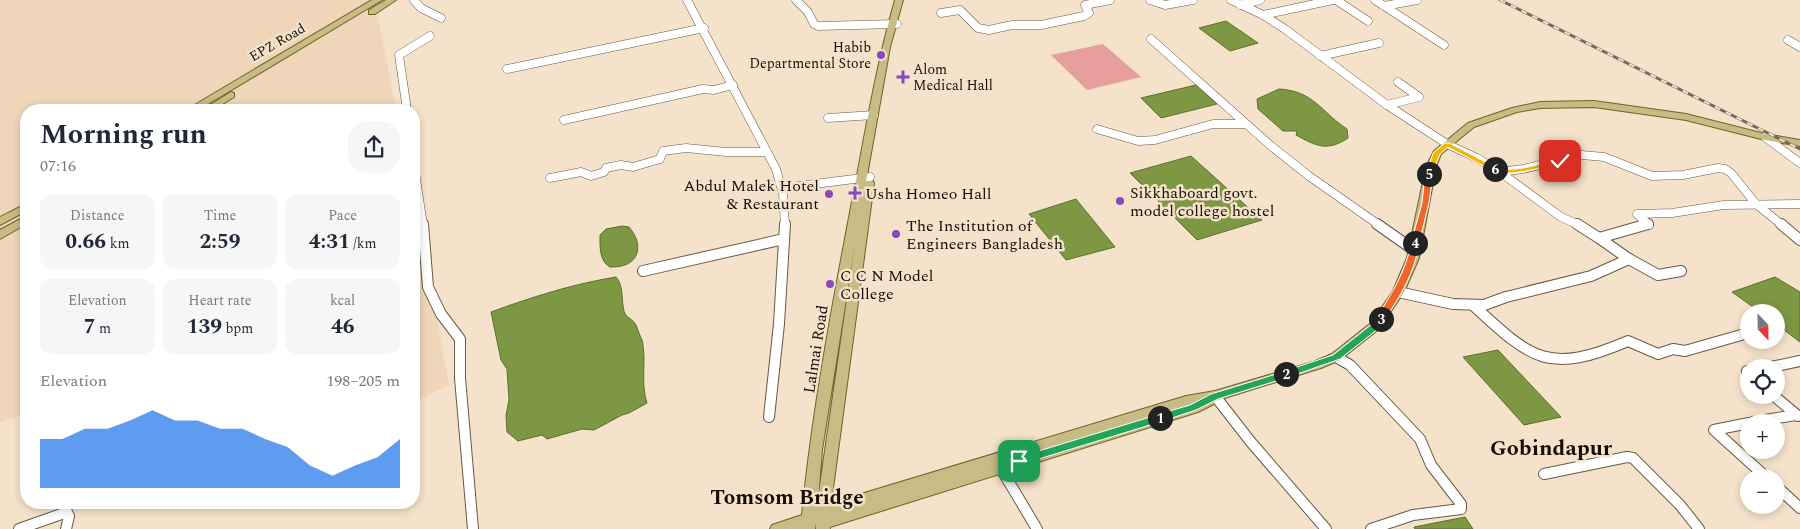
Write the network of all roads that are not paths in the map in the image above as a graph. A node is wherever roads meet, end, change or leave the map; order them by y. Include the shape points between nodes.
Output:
1 (378, 0) edge
2 (392, 0) edge
3 (414, 0) edge
4 (687, 0) edge
5 (796, 0) edge
6 (899, 0) edge
7 (905, 0) edge
8 (1110, 0) edge
9 (1141, 0) edge
10 (1193, 0) edge
11 (1231, 0) edge
12 (1260, 0) edge
13 (1334, 0) edge
14 (1374, 0) edge
15 (1417, 0) edge
16 (1153, 2) edge
17 (1240, 5) junction
18 (1384, 6) junction
19 (941, 13) dead end
20 (1262, 15) junction
21 (441, 18) dead end
22 (1368, 21) dead end
23 (894, 24) junction
24 (704, 28) junction
25 (430, 36) dead end
26 (1151, 39) dead end
27 (1788, 40) dead end
28 (1378, 43) dead end
29 (1444, 45) dead end
30 (1800, 47) edge
31 (1320, 56) junction
32 (507, 68) dead end
33 (1398, 82) dead end
34 (733, 85) junction
35 (201, 104) edge
36 (217, 104) edge
37 (406, 104) edge
38 (1386, 105) junction
39 (874, 115) junction
40 (828, 118) dead end
41 (564, 120) dead end
42 (1244, 124) junction
43 (1097, 129) dead end
44 (1765, 138) junction
45 (1800, 143) edge
46 (1447, 144) junction
47 (767, 152) junction
48 (1800, 163) edge
49 (1500, 172) junction
50 (867, 177) junction
51 (550, 178) dead end
52 (783, 188) junction
53 (420, 201) edge
54 (1756, 204) junction
55 (1800, 204) edge
56 (20, 210) edge
57 (0, 222) edge
58 (20, 223) edge
59 (0, 235) edge
60 (1599, 238) junction
61 (784, 239) junction
62 (1800, 240) edge
63 (1414, 250) junction
64 (1629, 259) junction
65 (643, 271) dead end
66 (1681, 271) dead end
67 (1398, 292) junction
68 (838, 306) junction
69 (852, 306) junction
70 (1473, 306) junction
71 (1740, 335) edge
72 (1336, 357) junction
73 (1800, 361) edge
74 (1785, 364) edge
75 (1215, 396) junction
76 (1784, 404) edge
77 (1798, 416) edge
78 (770, 417) dead end
79 (1785, 418) edge
80 (1740, 425) edge
81 (1740, 454) edge
82 (1017, 457) junction
83 (1746, 459) edge
84 (1000, 467) junction
85 (1757, 469) edge
86 (1544, 474) dead end
87 (1785, 494) edge
88 (1800, 508) edge
89 (823, 521) edge
90 (808, 524) edge
91 (19, 529) edge
92 (66, 529) edge
93 (472, 529) edge
94 (777, 529) edge
95 (1037, 529) edge
96 (1326, 529) edge
97 (1371, 529) edge
98 (1699, 529) edge

1 - 35 main road, EPZ Road
2 - 36 main road, EPZ Road
3 - 21 street via 421,8
4 - 24 street
5 - 23 street via 818,26
6 - 23 main road, Lalmai Road
7 - 23 main road, Lalmai Road
8 - 19 street via 1085,6 1089,13 1084,16 990,30 978,28 960,10
9 - 16 street
10 - 16 street
11 - 17 street
12 - 17 street
13 - 20 street
13 - 22 street
14 - 18 street
15 - 18 street
17 - 20 street
18 - 29 street
20 - 31 street
23 - 39 main road, Lalmai Road
23 - 50 main road, Lalmai Road
24 - 32 street
24 - 34 street
25 - 37 street via 399,55
26 - 42 street
27 - 30 street
28 - 31 street
31 - 38 street
33 - 38 street via 1419,97
34 - 41 street
34 - 47 street
38 - 46 street
39 - 40 street
39 - 50 main road, Lalmai Road
42 - 43 street via 1213,124 1162,139 1138,141
42 - 63 street via 1309,176
44 - 45 main road
44 - 46 main road via 1652,111 1566,103 1540,105 1490,118 1471,125
44 - 48 street
46 - 49 street
46 - 63 main road via 1437,153 1430,167 1426,203
47 - 51 street via 678,148 662,152 660,159 633,167 621,164 590,176 581,172
47 - 52 street
49 - 54 street via 1582,155 1609,159 1652,176 1718,168 1731,173
49 - 60 street via 1561,217 1572,220
50 - 52 street
50 - 68 main road, Lalmai Road
50 - 69 main road, Lalmai Road
52 - 61 street
53 - 93 street via 428,287 441,314 460,339
54 - 55 street
54 - 60 street via 1637,214 1649,225
54 - 62 street
56 - 57 main road
58 - 59 main road
60 - 64 street
61 - 65 street
61 - 78 street via 780,330
63 - 67 main road
64 - 66 street via 1658,275
64 - 70 street via 1591,276
67 - 70 street
67 - 72 main road via 1375,326
68 - 69 main road
68 - 90 main road, Lalmai Road via 815,450
69 - 89 main road, Lalmai Road
70 - 71 street via 1521,346 1549,359 1604,352 1628,341 1658,354 1685,351
72 - 75 main road
72 - 97 street via 1350,365 1420,439 1432,465 1461,504 1461,509 1413,515
73 - 74 street
75 - 82 main road via 1193,408
75 - 96 street
76 - 77 street
77 - 79 street
80 - 81 street via 1714,430
82 - 84 main road
82 - 89 main road
83 - 85 street
84 - 89 main road
84 - 95 street
86 - 98 street via 1633,458
87 - 88 street
90 - 94 main road
91 - 92 street via 68,512

